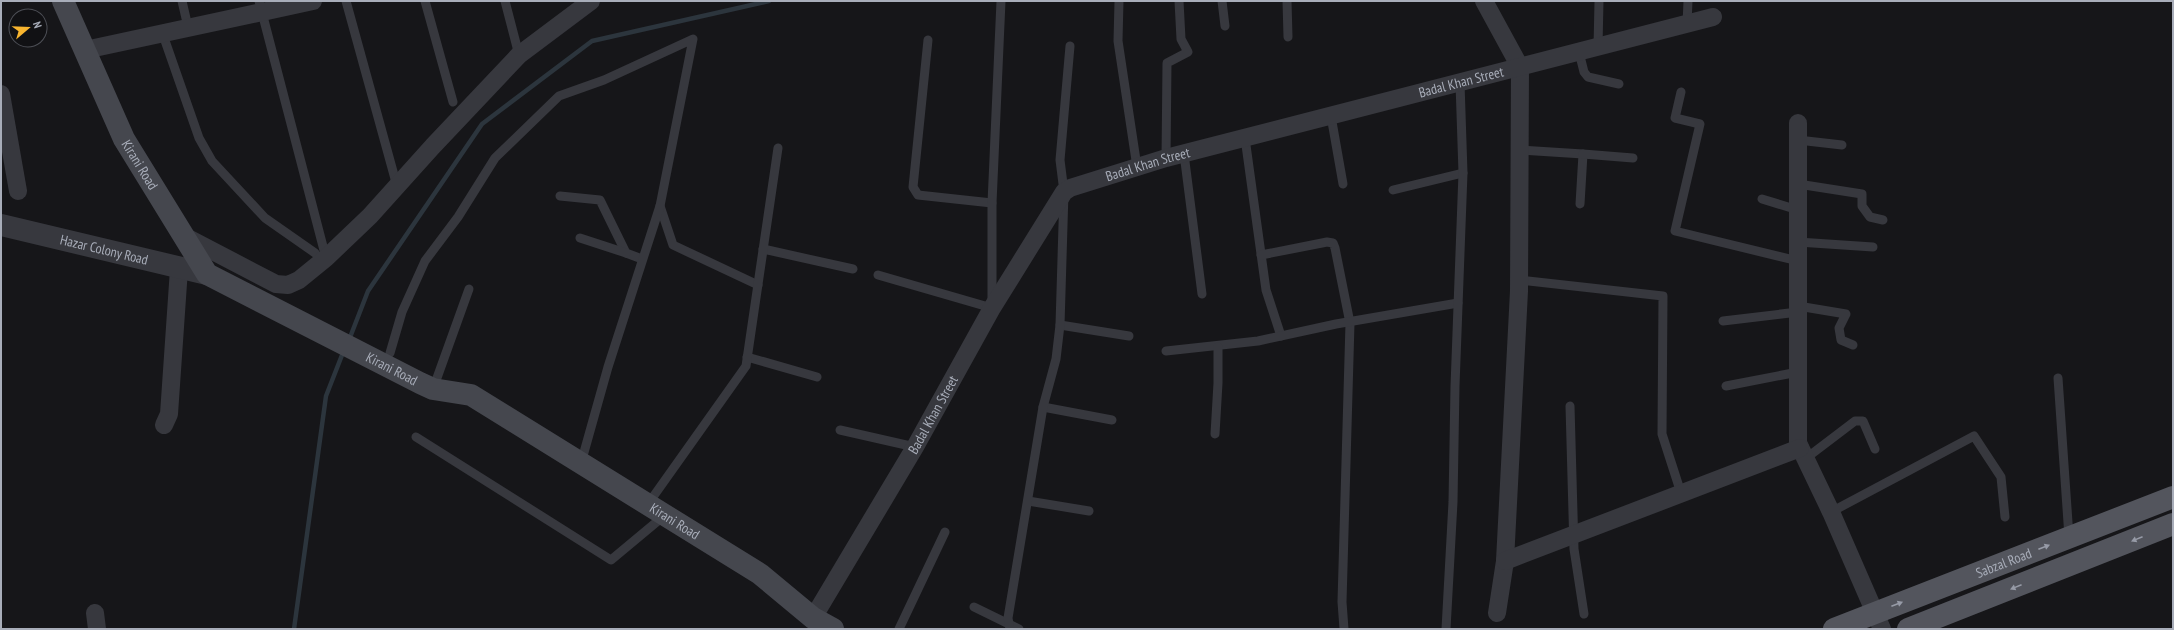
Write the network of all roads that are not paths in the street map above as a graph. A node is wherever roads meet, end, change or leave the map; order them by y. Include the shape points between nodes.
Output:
1 (63, 1) edge
2 (182, 1) edge
3 (313, 1) edge
4 (346, 1) edge
5 (426, 1) edge
6 (505, 1) edge
7 (591, 1) edge
8 (1001, 1) edge
9 (1119, 1) edge
10 (1179, 1) edge
11 (1222, 1) edge
12 (1287, 1) edge
13 (1484, 1) edge
14 (1599, 1) edge
15 (1688, 1) edge
16 (260, 6) edge
17 (1713, 17) dead end
18 (1687, 24) junction
19 (1224, 26) dead end
20 (188, 27) junction
21 (162, 32) junction
22 (1288, 37) dead end
23 (928, 40) dead end
24 (1070, 46) dead end
25 (1598, 47) junction
26 (85, 50) junction
27 (1579, 52) junction
28 (519, 56) junction
29 (1520, 67) junction
30 (1460, 83) junction
31 (1619, 84) dead end
32 (1681, 92) dead end
33 (1, 94) edge
34 (452, 102) dead end
35 (1331, 116) junction
36 (1798, 132) joint
37 (1245, 138) junction
38 (1842, 144) dead end
39 (778, 148) dead end
40 (1519, 150) junction
41 (1184, 154) junction
42 (1583, 154) junction
43 (1166, 158) junction
44 (1633, 158) dead end
45 (1137, 167) junction
46 (1463, 174) junction
47 (1343, 184) dead end
48 (1798, 184) junction
49 (397, 186) junction
50 (1393, 190) dead end
51 (18, 191) dead end
52 (1064, 192) junction
53 (560, 196) dead end
54 (1762, 199) dead end
55 (992, 203) junction
56 (1580, 204) dead end
57 (660, 206) junction
58 (1798, 210) junction
59 (1883, 220) dead end
60 (1, 225) edge
61 (182, 235) junction
62 (580, 238) dead end
63 (1798, 242) junction
64 (1873, 247) dead end
65 (763, 249) junction
66 (626, 253) junction
67 (1261, 254) junction
68 (321, 256) junction
69 (642, 259) junction
70 (1798, 261) junction
71 (179, 269) junction
72 (853, 269) dead end
73 (207, 274) junction
74 (878, 275) dead end
75 (1519, 280) junction
76 (758, 285) junction
77 (469, 289) dead end
78 (1202, 294) dead end
79 (1458, 303) junction
80 (992, 308) junction
81 (1798, 309) junction
82 (1723, 321) dead end
83 (1350, 323) junction
84 (1060, 325) junction
85 (1129, 336) dead end
86 (1281, 336) junction
87 (1853, 345) dead end
88 (1218, 347) junction
89 (1166, 351) dead end
90 (390, 353) dead end
91 (747, 357) junction
92 (1798, 372) junction
93 (817, 377) dead end
94 (2058, 378) dead end
95 (426, 386) junction
96 (1726, 386) dead end
97 (1570, 406) dead end
98 (1043, 407) junction
99 (1112, 420) dead end
100 (164, 425) dead end
101 (840, 430) dead end
102 (1215, 434) dead end
103 (416, 437) dead end
104 (915, 447) junction
105 (1875, 449) dead end
106 (1802, 453) junction
107 (581, 463) junction
108 (1681, 493) junction
109 (2173, 497) edge
110 (1028, 501) junction
111 (656, 510) junction
112 (1090, 511) dead end
113 (1831, 512) junction
114 (2005, 517) dead end
115 (2173, 524) edge
116 (945, 532) dead end
117 (1575, 534) junction
118 (2069, 537) junction
119 (1505, 561) junction
120 (974, 607) dead end
121 (1496, 612) dead end
122 (1584, 614) dead end
123 (813, 618) junction
124 (1879, 621) edge
125 (1932, 624) edge
126 (1009, 627) edge
127 (833, 629) edge
128 (899, 629) edge
129 (1020, 629) edge
130 (1344, 629) edge
131 (1446, 629) edge
132 (1834, 629) edge
133 (1908, 629) edge

1 - 26 main road, Kirani Road
2 - 20 lane
3 - 16 street
4 - 49 lane
5 - 34 lane
6 - 28 lane
7 - 28 street
8 - 55 lane
9 - 45 lane via 1118,41
10 - 43 lane via 1182,39 1188,52 1167,63
11 - 19 lane
12 - 22 lane
13 - 29 street
14 - 25 lane
15 - 18 lane
16 - 20 street
16 - 68 lane
17 - 18 street, Badal Khan Street
18 - 25 street, Badal Khan Street
20 - 21 street
21 - 26 street
21 - 68 lane via 199,138 212,161 266,218
23 - 55 lane via 913,187 918,195
24 - 52 lane via 1060,160
25 - 27 street, Badal Khan Street
26 - 61 main road, Kirani Road via 124,139
27 - 29 street, Badal Khan Street
27 - 31 lane via 1584,72 1588,77
28 - 49 street
29 - 30 street, Badal Khan Street
29 - 40 street
30 - 35 street, Badal Khan Street
30 - 46 lane
32 - 70 lane via 1675,118 1700,124 1674,231
33 - 51 street
35 - 37 street, Badal Khan Street
35 - 47 lane
36 - 38 lane
36 - 48 street
37 - 41 street, Badal Khan Street
37 - 67 lane
39 - 65 lane
40 - 42 lane
40 - 75 street
41 - 43 street, Badal Khan Street
41 - 78 lane
42 - 44 lane
42 - 56 lane
43 - 45 street, Badal Khan Street
45 - 52 street, Badal Khan Street
46 - 50 lane
46 - 79 lane
48 - 58 street
48 - 59 lane via 1862,194 1862,206 1870,217
49 - 68 street via 370,216
52 - 80 street, Badal Khan Street
52 - 84 lane
53 - 66 lane via 600,200
54 - 58 lane
55 - 80 lane
57 - 69 lane
57 - 76 lane via 673,245
57 - 90 lane via 693,39 604,80 559,96 494,158 458,217 425,261 402,312
58 - 63 street
60 - 71 street, Hazar Colony Road
61 - 68 street via 276,284 288,285 299,280
61 - 73 main road, Kirani Road
62 - 66 lane
63 - 64 lane
63 - 70 street
65 - 72 lane
65 - 76 lane
66 - 69 lane
67 - 83 lane via 1332,243
67 - 86 lane via 1266,290
69 - 107 lane
70 - 81 street
71 - 73 street, Hazar Colony Road
71 - 100 street via 169,414
73 - 95 main road, Kirani Road
74 - 80 lane
75 - 108 lane via 1663,296 1662,434
75 - 119 street
76 - 91 lane
77 - 95 lane
79 - 83 lane
79 - 131 lane via 1453,502
80 - 104 street, Badal Khan Street
81 - 82 lane
81 - 87 lane via 1846,314 1839,328 1841,340
81 - 92 street
83 - 86 lane
83 - 130 lane via 1342,602
84 - 85 lane
84 - 98 lane via 1056,359
86 - 88 lane
88 - 89 lane
88 - 102 lane
91 - 93 lane
91 - 111 lane via 746,366
92 - 96 lane
92 - 106 street via 1798,443
94 - 118 lane
95 - 107 main road, Kirani Road via 471,395
97 - 117 lane
98 - 99 lane
98 - 110 lane
101 - 104 lane
103 - 111 lane via 611,560
104 - 123 street, Badal Khan Street
105 - 106 lane via 1863,421 1855,422
106 - 108 street
106 - 113 street
107 - 111 main road, Kirani Road
108 - 117 street
109 - 118 main road, Sabzal Road
110 - 112 lane
110 - 126 lane via 1008,618
111 - 123 main road, Kirani Road via 760,574
113 - 114 lane via 1974,436 2001,477
113 - 124 street
115 -> 125 main road, Sabzal Road
116 - 128 lane
117 - 119 street
117 - 122 lane via 1574,549
124 -> 118 main road, Sabzal Road
119 - 121 street
120 - 126 lane
123 - 127 main road, Kirani Road
124 - 132 main road, Sabzal Road
125 - 133 main road, Sabzal Road
126 - 129 lane

